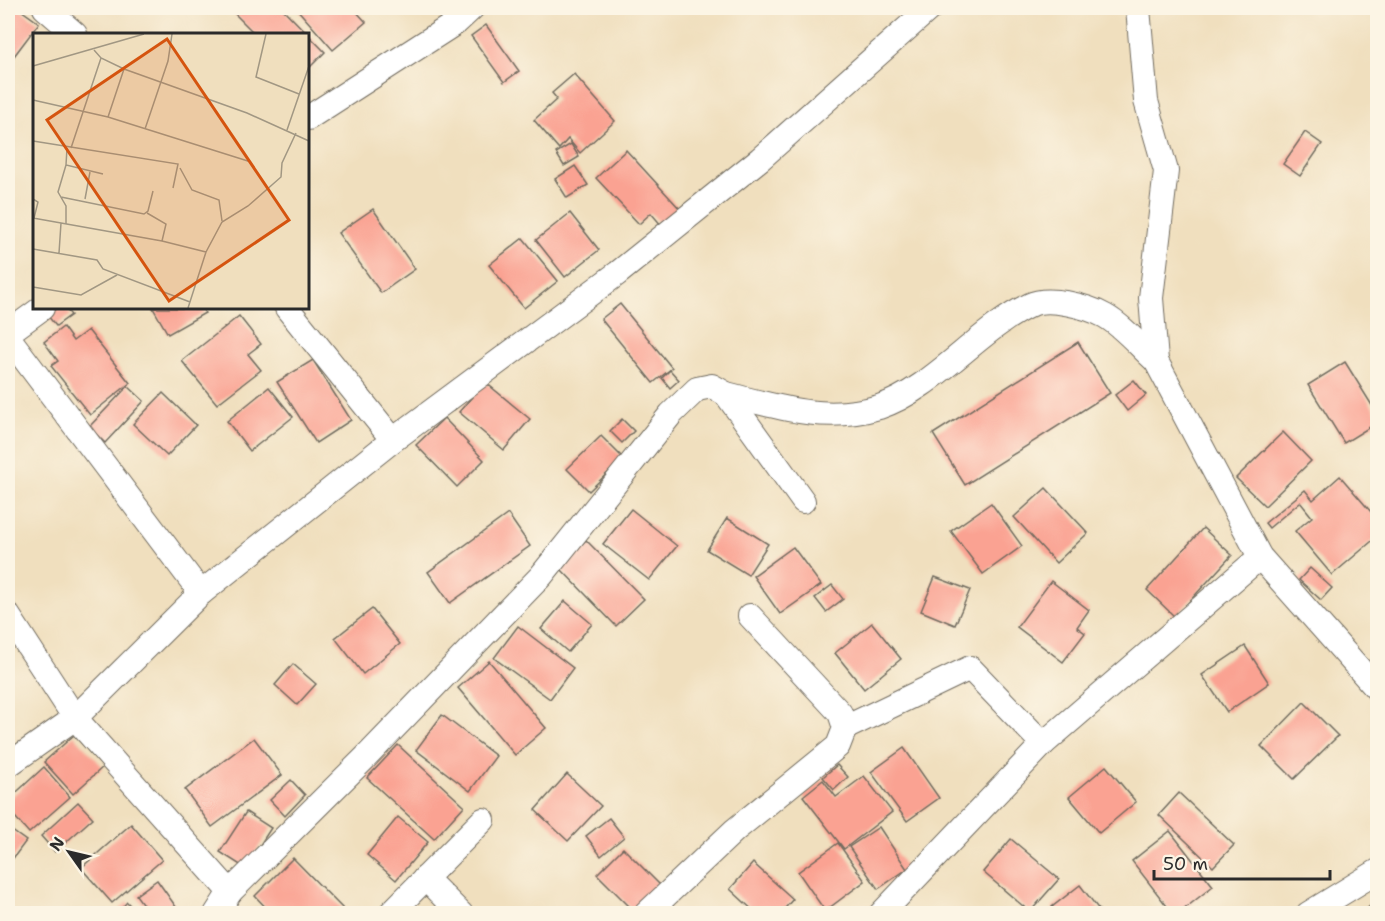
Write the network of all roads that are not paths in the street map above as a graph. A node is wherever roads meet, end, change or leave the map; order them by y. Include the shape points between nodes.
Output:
1 (45, 8) edge
2 (472, 8) edge
3 (930, 8) edge
4 (1138, 8) edge
5 (74, 33) edge
6 (309, 117) edge
7 (41, 309) edge
8 (288, 309) edge
9 (8, 335) edge
10 (1156, 361) junction
11 (726, 394) junction
12 (393, 440) junction
13 (803, 501) dead end
14 (1260, 557) junction
15 (201, 593) junction
16 (8, 615) edge
17 (750, 616) dead end
18 (1377, 690) edge
19 (75, 718) junction
20 (845, 728) junction
21 (1043, 744) junction
22 (8, 765) edge
23 (483, 820) dead end
24 (1377, 871) edge
25 (425, 879) junction
26 (230, 892) junction
27 (216, 914) edge
28 (390, 914) edge
29 (461, 914) edge
30 (646, 914) edge
31 (881, 914) edge
32 (1308, 914) edge

1 - 5 street
2 - 6 street via 457,22
3 - 12 street via 751,166 618,273
4 - 10 street via 1146,101 1166,171 1151,298
7 - 9 street
8 - 12 street
9 - 15 street
10 - 11 street via 1105,316 1065,302 1031,304 923,383 880,406 845,413 805,414
10 - 14 street
11 - 13 street
11 - 26 street via 712,386 697,389 671,414 541,576
12 - 15 street
14 - 18 street
14 - 21 street
15 - 19 street
16 - 19 street
17 - 20 street via 840,713
19 - 22 street
19 - 26 street
20 - 21 street via 970,668
20 - 30 street via 838,746 735,830
21 - 31 street
23 - 25 street
24 - 32 street
25 - 28 street
25 - 29 street
26 - 27 street

